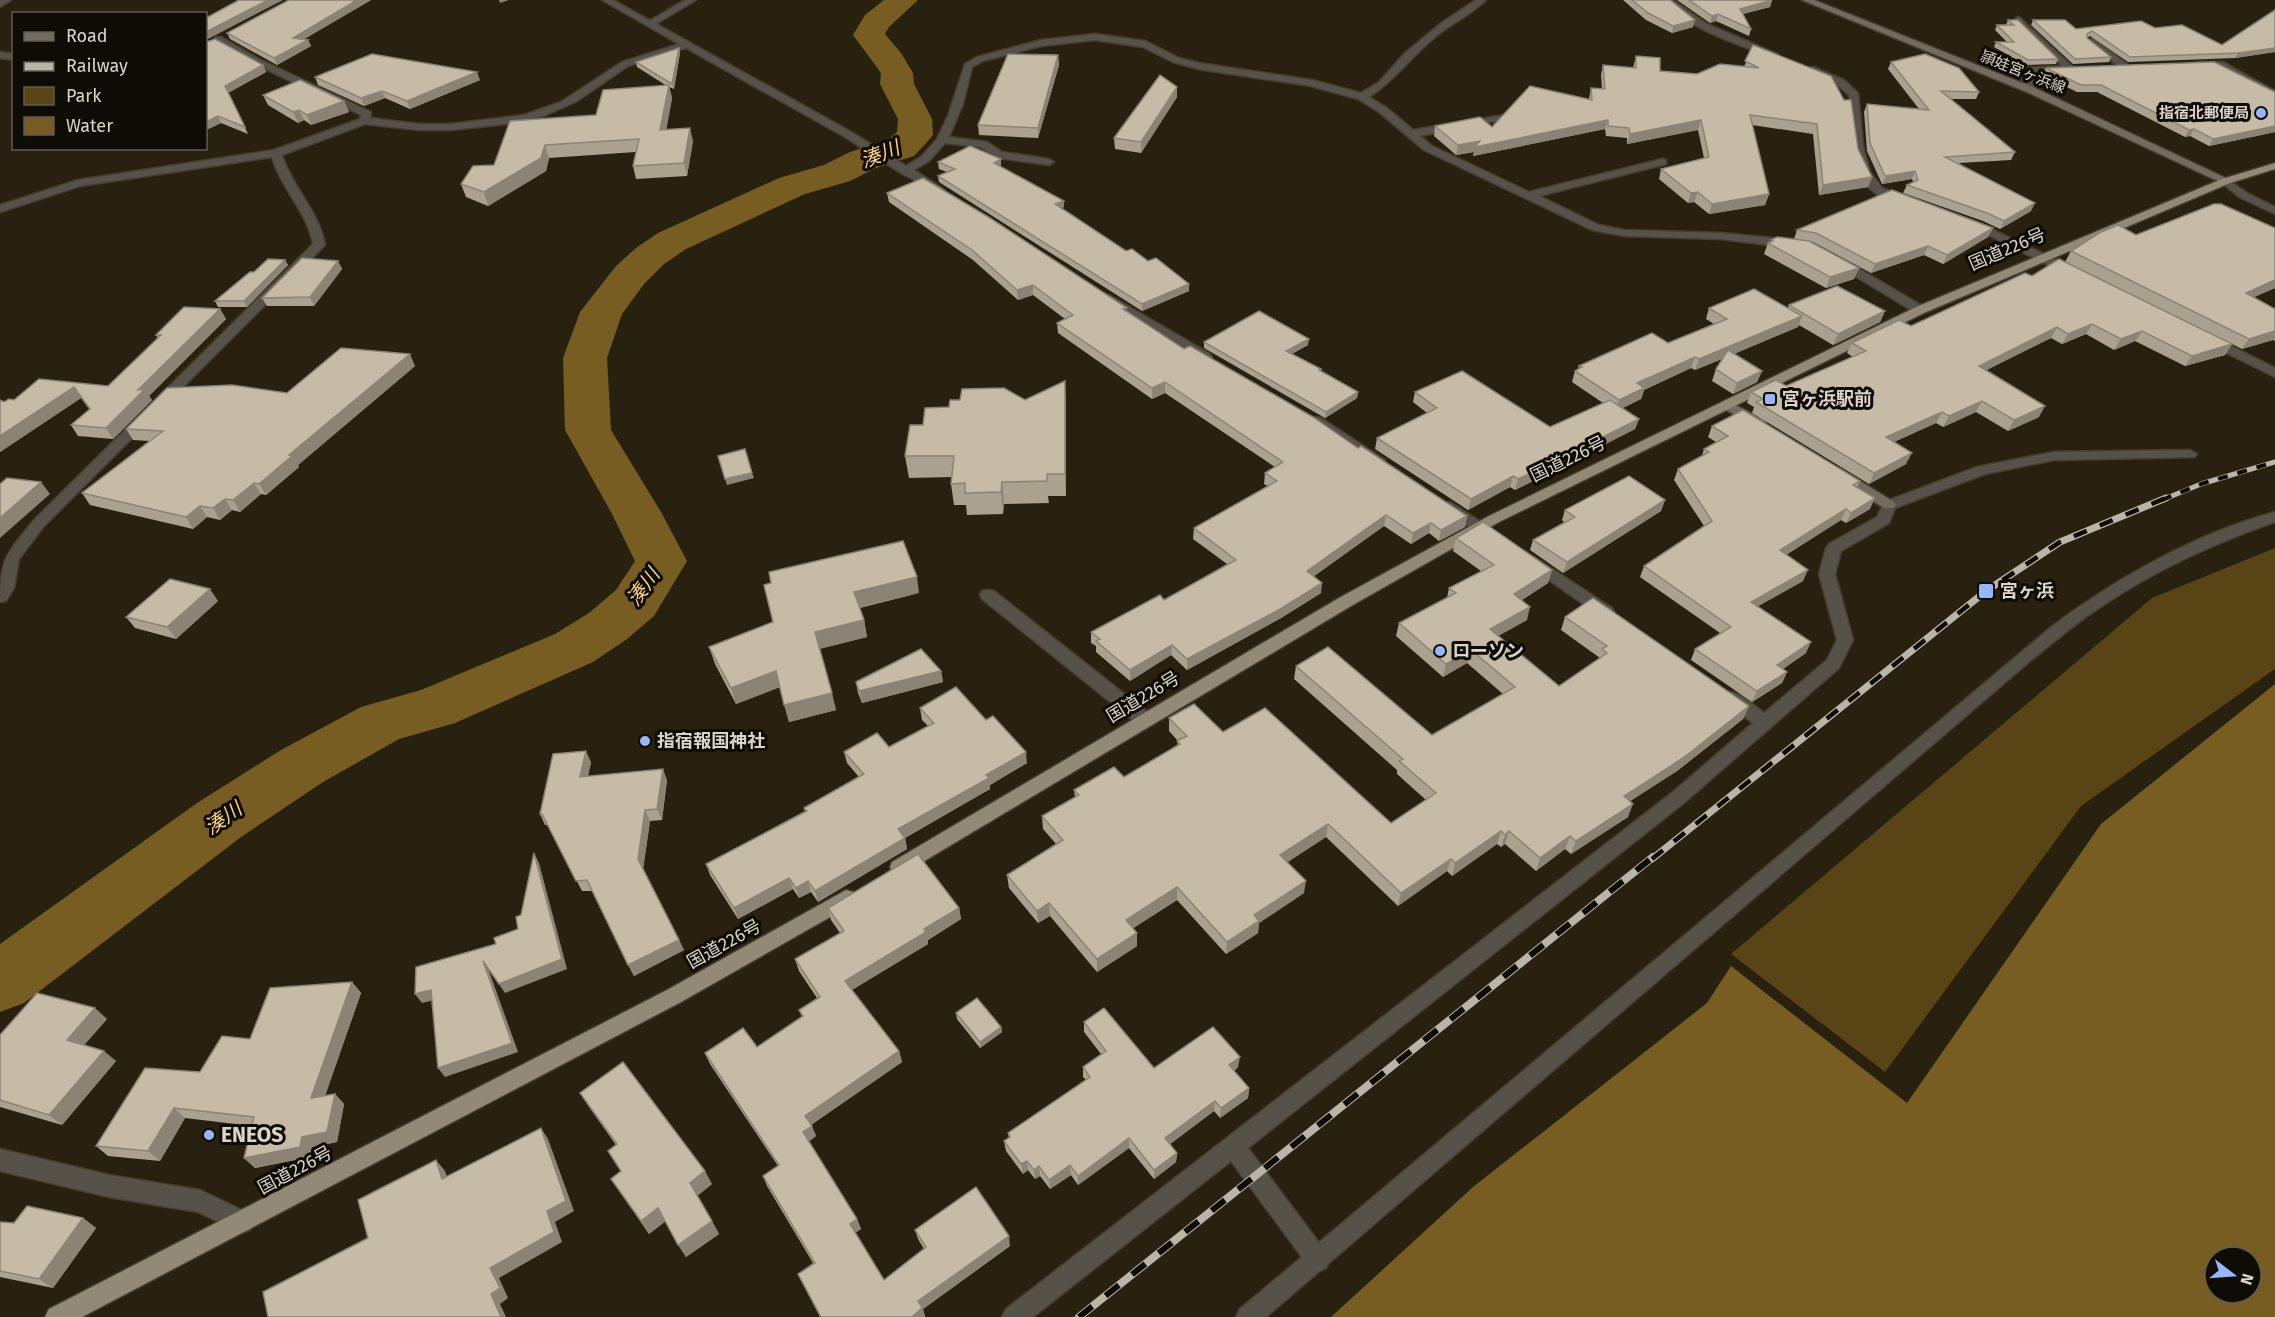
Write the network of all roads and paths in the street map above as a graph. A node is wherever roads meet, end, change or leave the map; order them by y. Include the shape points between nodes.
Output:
1 (7, 0) edge
2 (606, 0) edge
3 (692, 0) edge
4 (1482, 0) edge
5 (1668, 0) edge
6 (1806, 0) edge
7 (0, 4) edge
8 (2019, 20) edge
9 (651, 23) junction
10 (2091, 41) edge
11 (207, 45) edge
12 (687, 45) junction
13 (1787, 60) edge
14 (1798, 64) edge
15 (2185, 65) edge
16 (2125, 67) junction
17 (2137, 67) edge
18 (2103, 68) edge
19 (2033, 91) junction
20 (2275, 96) edge
21 (1362, 97) junction
22 (1501, 117) edge
23 (364, 121) junction
24 (1411, 134) junction
25 (942, 139) junction
26 (276, 153) junction
27 (1049, 162) dead end
28 (1662, 162) dead end
29 (2275, 166) edge
30 (900, 168) junction
31 (2226, 181) junction
32 (945, 194) edge
33 (1527, 196) junction
34 (1913, 202) edge
35 (0, 210) edge
36 (2275, 211) edge
37 (1960, 219) edge
38 (1808, 247) edge
39 (1825, 255) edge
40 (2042, 257) junction
41 (2085, 278) edge
42 (1094, 290) edge
43 (1920, 310) junction
44 (2192, 332) edge
45 (1217, 364) edge
46 (2275, 373) edge
47 (1726, 404) junction
48 (1300, 412) edge
49 (1769, 430) edge
50 (2190, 454) dead end
51 (1829, 467) edge
52 (1391, 468) edge
53 (1440, 501) edge
54 (1889, 505) junction
55 (2275, 517) edge
56 (1480, 526) junction
57 (1501, 539) edge
58 (1520, 553) edge
59 (988, 595) dead end
60 (0, 597) edge
61 (1618, 620) edge
62 (1716, 688) edge
63 (1145, 720) junction
64 (1764, 722) junction
65 (888, 873) edge
66 (857, 892) edge
67 (1233, 1146) junction
68 (0, 1161) edge
69 (242, 1222) junction
70 (1318, 1260) junction
71 (57, 1317) edge
72 (1014, 1317) edge
73 (1248, 1317) edge

1 - 7 street
2 - 9 street
3 - 9 street
4 - 21 street via 1443,26 1407,56 1383,84
5 - 13 street via 1697,22
6 - 19 main road, 頴娃宮ヶ浜線
8 - 19 street via 2076,69 2022,70
9 - 12 street
10 - 16 street
11 - 23 street via 223,37 256,61 367,114
12 - 23 street via 626,64 579,97 543,112 451,128
12 - 30 street
14 - 34 street via 1849,88 1854,95 1860,158 1868,181 1878,190
15 - 20 street via 2220,64
16 - 17 street
16 - 18 street
19 - 31 main road, 頴娃宮ヶ浜線
21 - 24 street
21 - 25 street via 1291,79 1198,66 1123,39 1064,39 980,58 968,66 960,99
22 - 24 street
23 - 26 street
24 - 33 street via 1428,148
25 - 27 street via 983,144 999,154
25 - 30 street via 926,158
26 - 35 street via 78,183
26 - 60 street via 279,168 318,231 319,245 39,523 12,558 6,588
28 - 33 street
29 - 31 highway, 国道226号
30 - 32 street
31 - 36 street via 2242,195
31 - 40 highway, 国道226号
33 - 38 street via 1608,231 1721,236
37 - 40 street
39 - 43 street
40 - 41 street
40 - 43 highway, 国道226号
42 - 45 street
43 - 47 highway, 国道226号
44 - 46 street
47 - 49 main road
47 - 56 highway, 国道226号
48 - 52 street
50 - 54 street via 2054,456 1982,470
51 - 54 main road
53 - 56 street
54 - 64 street via 1884,520 1834,548 1827,574 1845,640 1833,664
55 - 70 street via 2231,531 2108,594 2055,632
56 - 57 street
56 - 63 highway, 国道226号
58 - 61 street
59 - 63 street
62 - 64 street
63 - 65 highway, 国道226号
64 - 67 street via 1679,797
66 - 69 highway, 国道226号 via 674,996
67 - 70 street
67 - 72 street
68 - 69 street via 200,1202
69 - 71 highway, 国道226号
70 - 73 street

